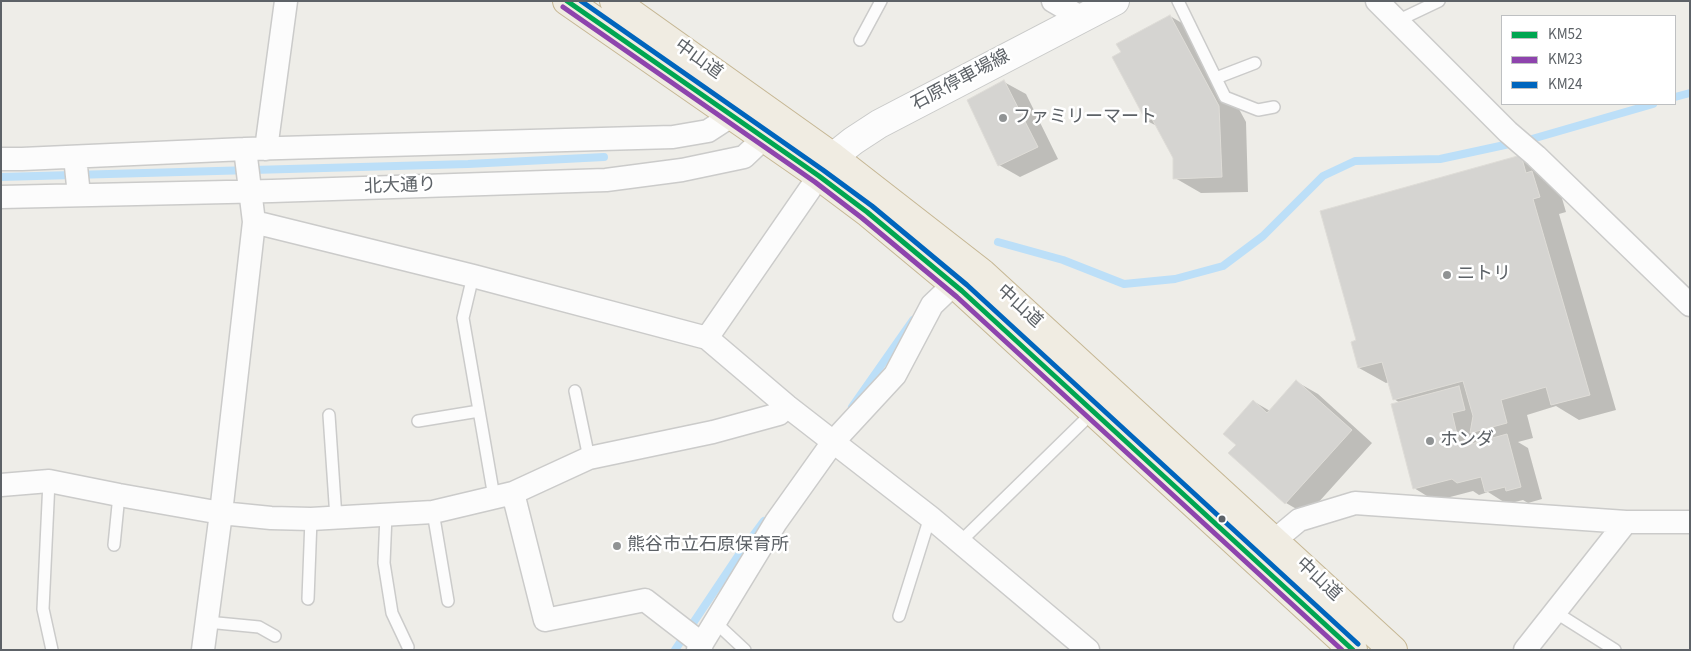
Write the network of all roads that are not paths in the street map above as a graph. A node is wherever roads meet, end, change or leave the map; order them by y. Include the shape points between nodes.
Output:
1 (286, 1) edge
2 (567, 1) edge
3 (614, 1) edge
4 (881, 1) edge
5 (1053, 1) edge
6 (1114, 1) edge
7 (1178, 1) edge
8 (1377, 1) edge
9 (1439, 1) edge
10 (1082, 18) junction
11 (1397, 21) junction
12 (860, 40) dead end
13 (1255, 63) dead end
14 (1216, 78) junction
15 (738, 104) junction
16 (1274, 107) dead end
17 (770, 128) junction
18 (255, 149) junction
19 (8, 157) edge
20 (75, 157) junction
21 (826, 166) junction
22 (251, 191) junction
23 (79, 195) junction
24 (1, 197) edge
25 (254, 222) junction
26 (473, 276) junction
27 (954, 284) junction
28 (1690, 305) edge
29 (706, 338) junction
30 (575, 392) dead end
31 (787, 406) junction
32 (479, 411) junction
33 (1094, 411) junction
34 (330, 416) dead end
35 (418, 421) dead end
36 (827, 436) junction
37 (589, 458) junction
38 (49, 481) junction
39 (1, 485) edge
40 (504, 495) junction
41 (119, 496) junction
42 (433, 512) junction
43 (221, 513) junction
44 (386, 514) junction
45 (930, 517) junction
46 (336, 518) junction
47 (311, 519) junction
48 (1626, 522) junction
49 (1690, 522) edge
50 (1275, 540) junction
51 (960, 542) junction
52 (114, 545) dead end
53 (308, 599) dead end
54 (448, 601) dead end
55 (1555, 612) junction
56 (899, 616) dead end
57 (207, 622) junction
58 (715, 622) junction
59 (275, 636) dead end
60 (408, 647) dead end
61 (700, 647) edge
62 (52, 650) edge
63 (203, 650) edge
64 (745, 650) edge
65 (1088, 650) edge
66 (1353, 650) edge
67 (1393, 650) edge
68 (1525, 650) edge
69 (1615, 650) edge

1 - 18 street
2 - 15 highway, 中山道
3 - 15 highway, 中山道
4 - 12 lane
5 - 10 street
6 - 10 main road, 石原停車場線
7 - 14 lane
8 - 11 street
9 - 11 lane
10 - 21 main road, 石原停車場線 via 878,124
11 - 28 street
13 - 14 lane
14 - 16 lane via 1225,98 1258,110
15 - 17 highway, 中山道
15 - 18 street via 708,131 673,137
17 - 21 highway, 中山道
17 - 22 street, 北大通り via 744,157 682,170 606,180
18 - 20 street
18 - 22 street
19 - 20 street
20 - 23 street
21 - 27 highway, 中山道 via 867,212
21 - 29 street
21 - 50 highway, 中山道 via 982,273
22 - 23 street, 北大通り
22 - 25 street
23 - 24 street, 北大通り
25 - 26 street
25 - 43 street
26 - 29 street
26 - 32 lane via 463,318
27 - 33 highway, 中山道
27 - 36 street via 932,305 895,376
29 - 31 street
30 - 37 lane
31 - 36 street
31 - 37 street via 779,414 742,424
32 - 35 lane
32 - 40 lane
33 - 51 lane
33 - 66 highway, 中山道
34 - 46 lane
36 - 45 street
36 - 58 street
37 - 40 street
38 - 39 street
38 - 41 street
38 - 62 lane via 43,609
40 - 42 street
40 - 61 street via 545,620 644,600
41 - 43 street
41 - 52 lane
42 - 44 street
42 - 54 lane
43 - 47 street
43 - 57 street
44 - 46 street
44 - 60 lane via 384,563 392,613
45 - 51 street
45 - 56 lane
46 - 47 street
47 - 53 lane
48 - 49 street
48 - 50 street via 1355,503 1299,520
48 - 55 street
50 - 67 highway, 中山道
51 - 65 street
55 - 68 street
55 - 69 lane
57 - 59 lane via 260,626
57 - 63 street
58 - 61 street
58 - 64 lane

